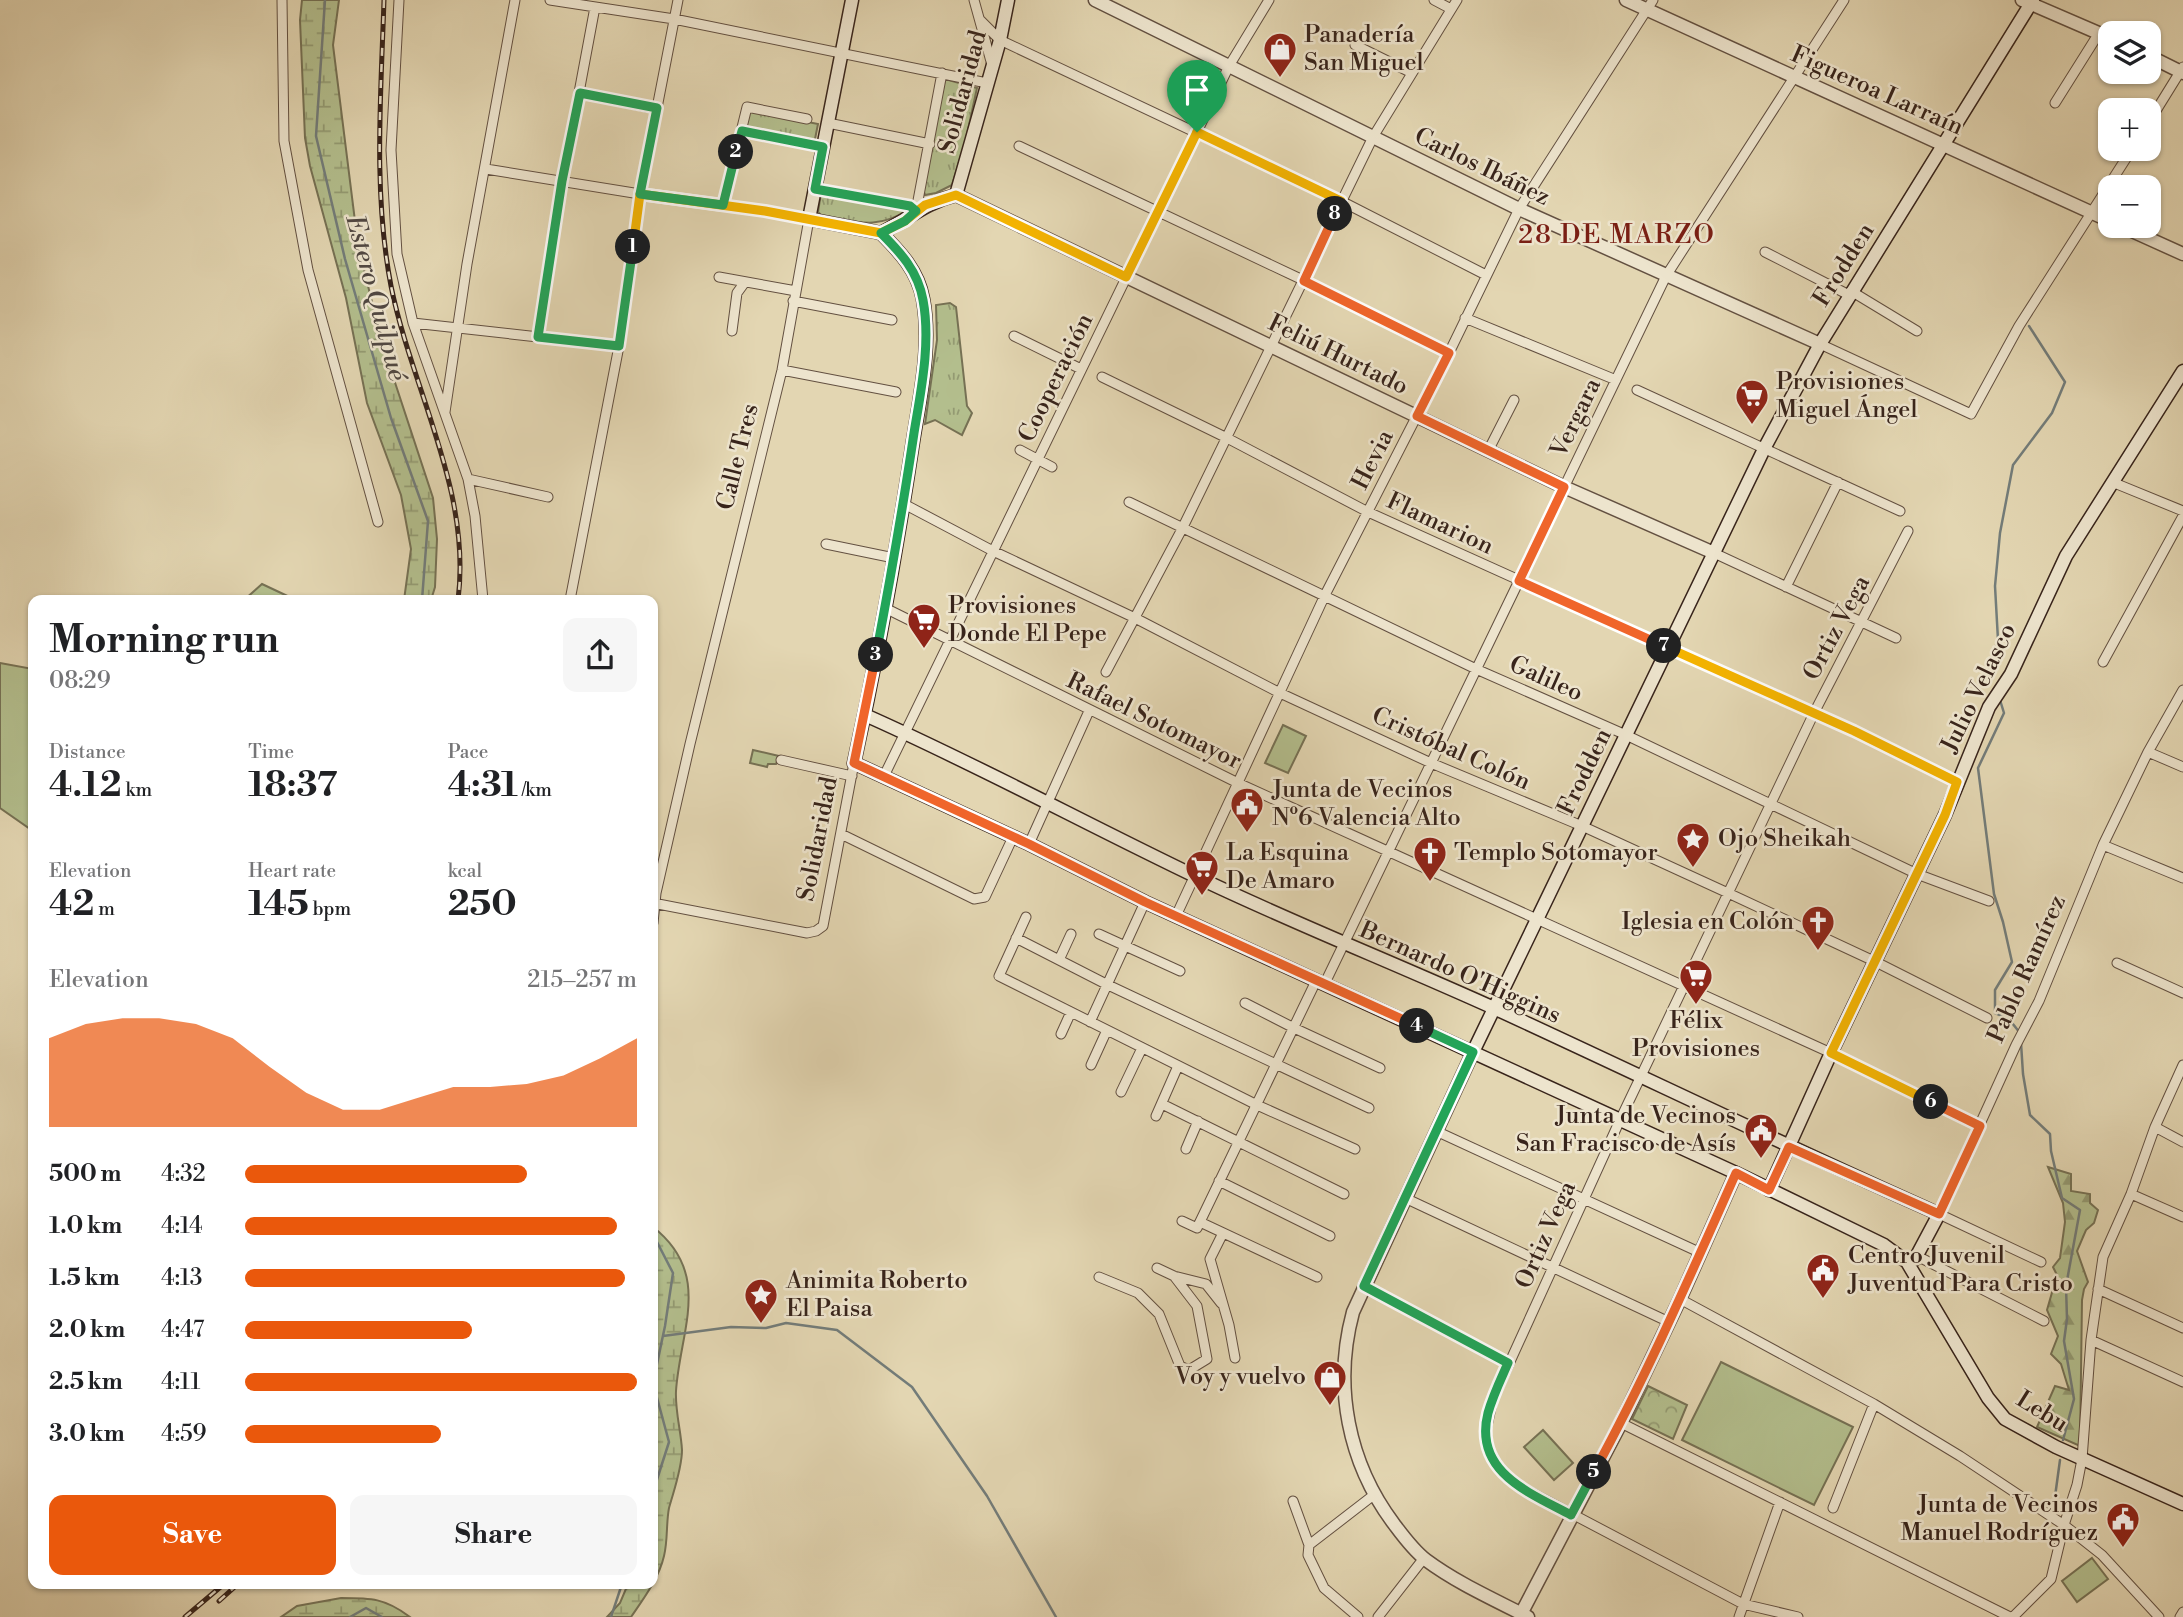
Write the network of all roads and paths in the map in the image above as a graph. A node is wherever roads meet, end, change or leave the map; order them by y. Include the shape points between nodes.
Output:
1 (282, 0) edge
2 (399, 0) edge
3 (515, 0) edge
4 (550, 0) edge
5 (678, 0) edge
6 (852, 0) edge
7 (974, 0) edge
8 (1008, 0) edge
9 (1095, 0) edge
10 (1269, 0) edge
11 (1434, 0) edge
12 (1458, 0) edge
13 (1626, 0) edge
14 (1844, 0) edge
15 (2029, 1) edge
16 (1650, 5) edge
17 (595, 7) junction
18 (1451, 9) junction
19 (674, 19) junction
20 (980, 20) junction
21 (2098, 32) edge
22 (1000, 40) junction
23 (1355, 45) dead end
24 (2098, 45) edge
25 (841, 53) junction
26 (2161, 62) edge
27 (992, 65) junction
28 (1229, 66) junction
29 (2182, 71) edge
30 (942, 73) junction
31 (1412, 73) junction
32 (1794, 76) junction
33 (987, 83) junction
34 (580, 93) junction
35 (2055, 103) dead end
36 (2161, 103) edge
37 (657, 108) junction
38 (807, 119) dead end
39 (828, 123) junction
40 (742, 131) junction
41 (1197, 132) junction
42 (1373, 136) junction
43 (930, 144) junction
44 (1945, 145) junction
45 (1019, 146) dead end
46 (823, 147) junction
47 (2124, 161) edge
48 (486, 169) junction
49 (562, 181) junction
50 (815, 189) junction
51 (640, 194) junction
52 (956, 195) junction
53 (1341, 201) junction
54 (723, 205) junction
55 (1519, 209) junction
56 (916, 211) junction
57 (1158, 211) junction
58 (2092, 212) junction
59 (2098, 215) edge
60 (809, 219) junction
61 (881, 233) junction
62 (2148, 238) edge
63 (1765, 252) dead end
64 (2183, 254) edge
65 (1486, 275) junction
66 (1666, 276) junction
67 (719, 277) dead end
68 (1126, 277) junction
69 (1304, 281) junction
70 (745, 282) junction
71 (796, 291) junction
72 (1850, 293) junction
73 (793, 301) junction
74 (1465, 318) junction
75 (892, 320) dead end
76 (413, 323) junction
77 (456, 328) junction
78 (732, 331) dead end
79 (1917, 331) dead end
80 (538, 337) junction
81 (1014, 337) dead end
82 (1820, 344) junction
83 (619, 346) junction
84 (1272, 347) junction
85 (1449, 353) junction
86 (1081, 369) junction
87 (782, 370) junction
88 (2183, 371) edge
89 (1102, 377) dead end
90 (1616, 380) junction
91 (1637, 390) dead end
92 (896, 392) dead end
93 (1514, 400) dead end
94 (444, 413) junction
95 (1417, 416) junction
96 (1227, 438) junction
97 (1765, 447) junction
98 (1020, 450) dead end
99 (1488, 451) junction
100 (1037, 459) junction
101 (1052, 467) dead end
102 (468, 480) junction
103 (1838, 482) junction
104 (2112, 482) junction
105 (1564, 487) junction
106 (548, 497) dead end
107 (1129, 502) dead end
108 (904, 504) junction
109 (1900, 511) dead end
110 (2183, 511) edge
111 (1368, 512) junction
112 (2183, 516) edge
113 (378, 522) dead end
114 (1182, 529) junction
115 (1908, 531) dead end
116 (826, 544) dead end
117 (993, 551) junction
118 (1714, 553) junction
119 (894, 558) junction
120 (1519, 581) junction
121 (1786, 587) junction
122 (482, 595) edge
123 (571, 595) edge
124 (1325, 595) junction
125 (885, 608) junction
126 (1135, 618) junction
127 (1863, 622) junction
128 (1896, 638) dead end
129 (949, 640) junction
130 (1668, 648) junction
131 (2103, 662) dead end
132 (1476, 669) junction
133 (1106, 672) dead end
134 (2183, 690) edge
135 (1280, 693) junction
136 (1089, 711) junction
137 (1814, 713) junction
138 (865, 715) junction
139 (904, 733) junction
140 (1626, 735) junction
141 (2148, 752) junction
142 (781, 760) dead end
143 (1431, 763) junction
144 (2183, 767) edge
145 (853, 769) junction
146 (884, 776) junction
147 (1957, 782) junction
148 (1238, 783) junction
149 (1048, 801) junction
150 (1772, 803) junction
151 (1582, 826) junction
152 (841, 834) junction
153 (1013, 837) junction
154 (1029, 844) junction
155 (2103, 845) junction
156 (1388, 853) junction
157 (1917, 874) junction
158 (1194, 876) junction
159 (2183, 878) edge
160 (658, 886) edge
161 (1728, 894) junction
162 (1989, 901) dead end
163 (1145, 902) junction
164 (658, 905) edge
165 (1176, 916) junction
166 (1026, 917) dead end
167 (1537, 919) junction
168 (1071, 934) dead end
169 (1099, 934) dead end
170 (1016, 938) junction
171 (1344, 944) junction
172 (1125, 945) junction
173 (1059, 960) junction
174 (1875, 962) junction
175 (2117, 962) dead end
176 (1180, 971) dead end
177 (1320, 983) junction
178 (1106, 985) junction
179 (1684, 987) junction
180 (2183, 993) edge
181 (1245, 1003) dead end
182 (1493, 1008) junction
183 (1071, 1012) junction
184 (1987, 1018) dead end
185 (1090, 1021) junction
186 (1294, 1028) junction
187 (1107, 1030) junction
188 (1061, 1034) dead end
189 (1142, 1048) junction
190 (1473, 1052) junction
191 (1831, 1053) junction
192 (1276, 1064) junction
193 (1091, 1065) dead end
194 (2183, 1065) edge
195 (1178, 1066) junction
196 (1380, 1068) dead end
197 (1641, 1077) junction
198 (1121, 1092) dead end
199 (1162, 1104) junction
200 (1257, 1105) junction
201 (1368, 1108) dead end
202 (1156, 1116) dead end
203 (1620, 1120) junction
204 (1198, 1121) junction
205 (1980, 1126) junction
206 (2155, 1127) junction
207 (1436, 1131) junction
208 (1238, 1142) junction
209 (2183, 1142) edge
210 (1789, 1147) junction
211 (1186, 1149) dead end
212 (1355, 1149) dead end
213 (1736, 1173) junction
214 (1219, 1181) junction
215 (1769, 1190) junction
216 (1344, 1194) dead end
217 (2131, 1194) junction
218 (1405, 1198) junction
219 (1583, 1200) junction
220 (1939, 1214) junction
221 (2183, 1217) edge
222 (1182, 1221) dead end
223 (1198, 1225) junction
224 (1223, 1233) junction
225 (1330, 1236) dead end
226 (1701, 1253) junction
227 (1912, 1260) junction
228 (2041, 1262) dead end
229 (1157, 1268) dead end
230 (1553, 1268) junction
231 (1174, 1276) junction
232 (1099, 1277) dead end
233 (1317, 1277) dead end
234 (1364, 1286) junction
235 (2098, 1289) junction
236 (1680, 1299) junction
237 (1224, 1307) junction
238 (2044, 1321) dead end
239 (1669, 1322) junction
240 (2183, 1328) edge
241 (2091, 1340) junction
242 (1235, 1358) dead end
243 (1508, 1363) junction
244 (2183, 1382) edge
245 (1874, 1404) junction
246 (1621, 1423) junction
247 (2082, 1459) junction
248 (1375, 1494) junction
249 (1293, 1501) dead end
250 (1780, 1502) junction
251 (2183, 1504) edge
252 (1833, 1508) dead end
253 (1571, 1515) junction
254 (2064, 1525) junction
255 (1309, 1545) junction
256 (1424, 1558) junction
257 (1743, 1604) junction
258 (2183, 1612) edge
259 (1523, 1616) edge
260 (1358, 1617) edge
261 (1378, 1617) edge
262 (1739, 1617) edge
263 (1798, 1617) edge
264 (2011, 1617) edge
265 (2159, 1617) edge
266 (2180, 1617) edge

1 - 113 street via 284,141 308,270
2 - 76 street via 391,112 392,191 397,254
3 - 48 street
4 - 17 street
5 - 19 street
6 - 25 main road, Calle Tres
7 - 20 street
8 - 22 main road, Solidaridad
9 - 28 main road, Carlos Ibáñez
10 - 28 street, Cooperación
11 - 18 street
12 - 18 street
13 - 16 main road, Figueroa Larraín
14 - 32 street, Vergara
15 - 21 main road
15 - 44 main road, Frodden
16 - 32 main road, Figueroa Larraín
16 - 55 street, Hevia
17 - 19 street
17 - 34 street
18 - 31 street
19 - 25 street
19 - 37 street
20 - 22 street
20 - 27 street
22 - 27 main road, Solidaridad
22 - 41 street
23 - 31 street
24 - 35 street
25 - 30 street
25 - 39 main road, Calle Tres
26 - 29 main road
27 - 33 main road, Solidaridad
28 - 41 street, Cooperación
28 - 42 main road, Carlos Ibáñez
29 - 36 street
30 - 33 street
30 - 43 street
31 - 42 street
32 - 44 main road, Figueroa Larraín
32 - 66 street, Vergara
33 - 52 main road, Solidaridad
34 - 37 street
34 - 49 street
37 - 51 street
38 - 40 street via 747,107
39 - 43 street
39 - 46 main road, Calle Tres
40 - 46 street
40 - 54 street
41 - 53 street
41 - 57 street, Cooperación
42 - 53 street
42 - 55 main road, Carlos Ibáñez
43 - 56 street
44 - 58 main road, Figueroa Larraín
44 - 72 main road, Frodden
45 - 57 street
46 - 50 main road, Calle Tres
47 - 58 street
48 - 49 street
48 - 77 street
49 - 51 street
49 - 80 street
50 - 56 street via 910,206
50 - 60 main road, Calle Tres
51 - 54 street
51 - 83 street
52 - 56 main road
52 - 68 main road, Feliú Hurtado
53 - 65 street
53 - 69 street
54 - 60 street
55 - 65 street, Hevia
55 - 66 main road, Carlos Ibáñez
56 - 61 main road
57 - 68 street, Cooperación
57 - 69 street
58 - 59 main road, Figueroa Larraín
58 - 82 street, Carlos Ibáñez via 2019,326 1971,414
60 - 61 main road
60 - 71 street, Calle Tres
61 - 108 main road, Solidaridad via 913,271 923,299 923,367
62 - 64 main road
63 - 72 street
65 - 74 street, Hevia
66 - 82 main road, Carlos Ibáñez
66 - 90 street, Vergara
67 - 70 street
68 - 84 main road, Feliú Hurtado
68 - 86 street, Cooperación
69 - 84 street
69 - 85 street
70 - 71 street
70 - 78 street via 737,293
71 - 73 street, Calle Tres
72 - 79 street
72 - 82 main road, Frodden
73 - 75 street
73 - 87 street, Calle Tres
74 - 85 street, Hevia
74 - 90 street
76 - 77 street
76 - 94 street
77 - 80 street
77 - 94 street
80 - 83 street
81 - 86 street
82 - 97 main road, Frodden
83 - 123 street
84 - 95 main road, Feliú Hurtado
84 - 96 street
85 - 95 street, Hevia
86 - 100 street, Cooperación
87 - 92 street
87 - 160 street, Calle Tres
88 - 104 main road, Julio Velasco
89 - 96 street, Flamarion
90 - 105 street, Vergara
91 - 97 street
93 - 99 street
94 - 102 street
95 - 99 main road, Feliú Hurtado
95 - 111 street, Hevia
96 - 111 street, Flamarion
96 - 114 street
97 - 103 street
97 - 118 main road, Frodden
98 - 100 street
99 - 105 main road, Feliú Hurtado
100 - 101 street
100 - 117 street, Cooperación
102 - 106 street
102 - 122 street
103 - 109 street
103 - 121 street
104 - 110 street
104 - 147 main road, Julio Velasco via 2066,556 2011,674 1989,706
105 - 118 main road, Feliú Hurtado
105 - 120 street, Vergara
107 - 114 street, Galileo
108 - 117 street, Cristóbal Colón
108 - 119 main road, Solidaridad
111 - 120 street, Flamarion
111 - 124 street, Hevia
112 - 131 street
114 - 124 street, Galileo
114 - 126 street
115 - 127 street, Ortiz Vega
116 - 119 street
117 - 126 street, Cristóbal Colón
117 - 129 street, Cooperación
118 - 121 street, Feliú Hurtado
118 - 130 main road, Frodden
119 - 125 main road, Solidaridad
120 - 130 street, Flamarion
120 - 132 street, Vergara
121 - 127 street, Feliú Hurtado
124 - 132 street, Galileo
124 - 135 street, Hevia
125 - 129 street, Rafael Sotomayor
125 - 138 main road, Solidaridad
126 - 133 street
126 - 135 street, Cristóbal Colón
127 - 128 street, Feliú Hurtado
127 - 137 street, Ortiz Vega
129 - 136 street, Rafael Sotomayor
129 - 139 street, Cooperación
130 - 137 street, Flamarion
130 - 140 main road, Frodden
132 - 140 street, Galileo
132 - 143 street, Vergara
134 - 141 street, Pablo Ramírez
135 - 143 street, Cristóbal Colón
135 - 148 street, Hevia
136 - 148 street, Rafael Sotomayor
136 - 149 street
137 - 147 street, Flamarion
137 - 150 street, Ortiz Vega
138 - 139 main road, Bernardo O'Higgins
138 - 145 main road, Solidaridad
139 - 146 street, Cooperación
139 - 149 main road, Bernardo O'Higgins
140 - 150 street, Galileo
140 - 151 main road, Frodden
141 - 144 street
141 - 155 street, Pablo Ramírez
142 - 145 street
143 - 151 street, Cristóbal Colón
143 - 156 street, Vergara
145 - 146 main road
145 - 152 street, Solidaridad
146 - 153 main road
147 - 157 main road, Julio Velasco
148 - 156 street, Rafael Sotomayor
148 - 158 street, Hevia
149 - 154 street
149 - 158 main road, Bernardo O'Higgins
150 - 157 street, Galileo
150 - 161 street, Ortiz Vega
151 - 161 street, Cristóbal Colón
151 - 167 main road, Frodden
152 - 153 street via 974,899 985,897
152 - 164 street, Solidaridad via 822,926 816,931
153 - 154 main road
154 - 163 main road
155 - 159 street
155 - 205 street, Pablo Ramírez via 2039,1001
156 - 167 street, Rafael Sotomayor
156 - 171 street, Vergara
157 - 162 street, Galileo
157 - 174 main road, Julio Velasco
158 - 165 street, Hevia
158 - 171 main road, Bernardo O'Higgins
161 - 174 street, Cristóbal Colón
161 - 179 street, Ortiz Vega
163 - 165 main road
163 - 172 street
165 - 177 main road
166 - 170 street
167 - 179 street, Rafael Sotomayor
167 - 182 main road, Frodden
168 - 173 street
169 - 172 street
170 - 173 street
170 - 183 street via 999,976
171 - 177 street, Vergara
171 - 182 main road, Bernardo O'Higgins
172 - 176 street
172 - 178 street
173 - 178 street
174 - 184 street, Cristóbal Colón
174 - 191 main road, Julio Velasco
175 - 180 street
177 - 186 street, Vergara
177 - 190 main road
178 - 185 street
178 - 192 street
179 - 191 street, Rafael Sotomayor
179 - 197 street, Ortiz Vega
181 - 186 street
182 - 190 main road, Frodden
182 - 197 main road, Bernardo O'Higgins
183 - 185 street
183 - 188 street
185 - 187 street
186 - 192 street, Vergara
186 - 196 street
187 - 189 street
187 - 193 street
189 - 195 street
189 - 198 street
190 - 203 main road
190 - 207 main road, Frodden
191 - 205 street, Rafael Sotomayor
191 - 210 main road, Julio Velasco
192 - 200 street, Vergara
192 - 201 street
194 - 206 street
195 - 199 street
195 - 200 street
197 - 203 street, Ortiz Vega
197 - 210 main road, Bernardo O'Higgins
199 - 202 street
199 - 204 street
200 - 208 street, Vergara
200 - 212 street
203 - 213 main road
203 - 219 street, Ortiz Vega
204 - 208 street
204 - 211 street
205 - 220 street, Pablo Ramírez
206 - 209 street
206 - 217 street
207 - 218 main road, Frodden
207 - 219 street
208 - 214 street, Vergara
208 - 216 street
210 - 215 main road, Julio Velasco
210 - 220 main road, Bernardo O'Higgins
213 - 215 main road
213 - 226 main road
214 - 223 street, Vergara
214 - 225 street
215 - 227 main road
217 - 221 street
217 - 235 street via 2104,1257
218 - 230 street
218 - 234 main road, Frodden
219 - 226 street
219 - 230 street, Ortiz Vega
220 - 227 main road, Pablo Ramírez
220 - 228 street, Bernardo O'Higgins
222 - 223 street
223 - 224 street
224 - 233 street
224 - 237 street via 1210,1259
226 - 236 main road
227 - 238 street via 1923,1259
227 - 247 main road, Lebu via 1988,1398 2005,1419
229 - 231 street
230 - 239 street
230 - 243 street, Ortiz Vega
231 - 232 street via 1197,1306 1207,1359 1189,1370 1180,1366 1159,1314 1138,1293
231 - 237 street via 1206,1284
234 - 243 street
234 - 248 main road, Frodden via 1348,1329 1345,1396 1349,1434
235 - 240 street
235 - 241 street
236 - 239 main road
236 - 245 street
237 - 242 street
239 - 246 main road
241 - 244 street
241 - 247 street
243 - 253 street, Ortiz Vega via 1486,1430 1495,1464 1506,1477
245 - 252 street
245 - 254 street
246 - 250 street
246 - 253 main road
247 - 251 main road, Lebu
247 - 254 street
248 - 255 street
248 - 256 main road, Frodden via 1405,1539
249 - 255 street
250 - 257 street
250 - 264 street
253 - 257 street, Ortiz Vega
253 - 259 main road
254 - 264 street via 2051,1579
254 - 265 street via 2102,1555
255 - 260 street via 1308,1555 1325,1588
256 - 259 main road, Frodden
256 - 261 street
257 - 262 street
257 - 263 street, Ortiz Vega
258 - 266 street

